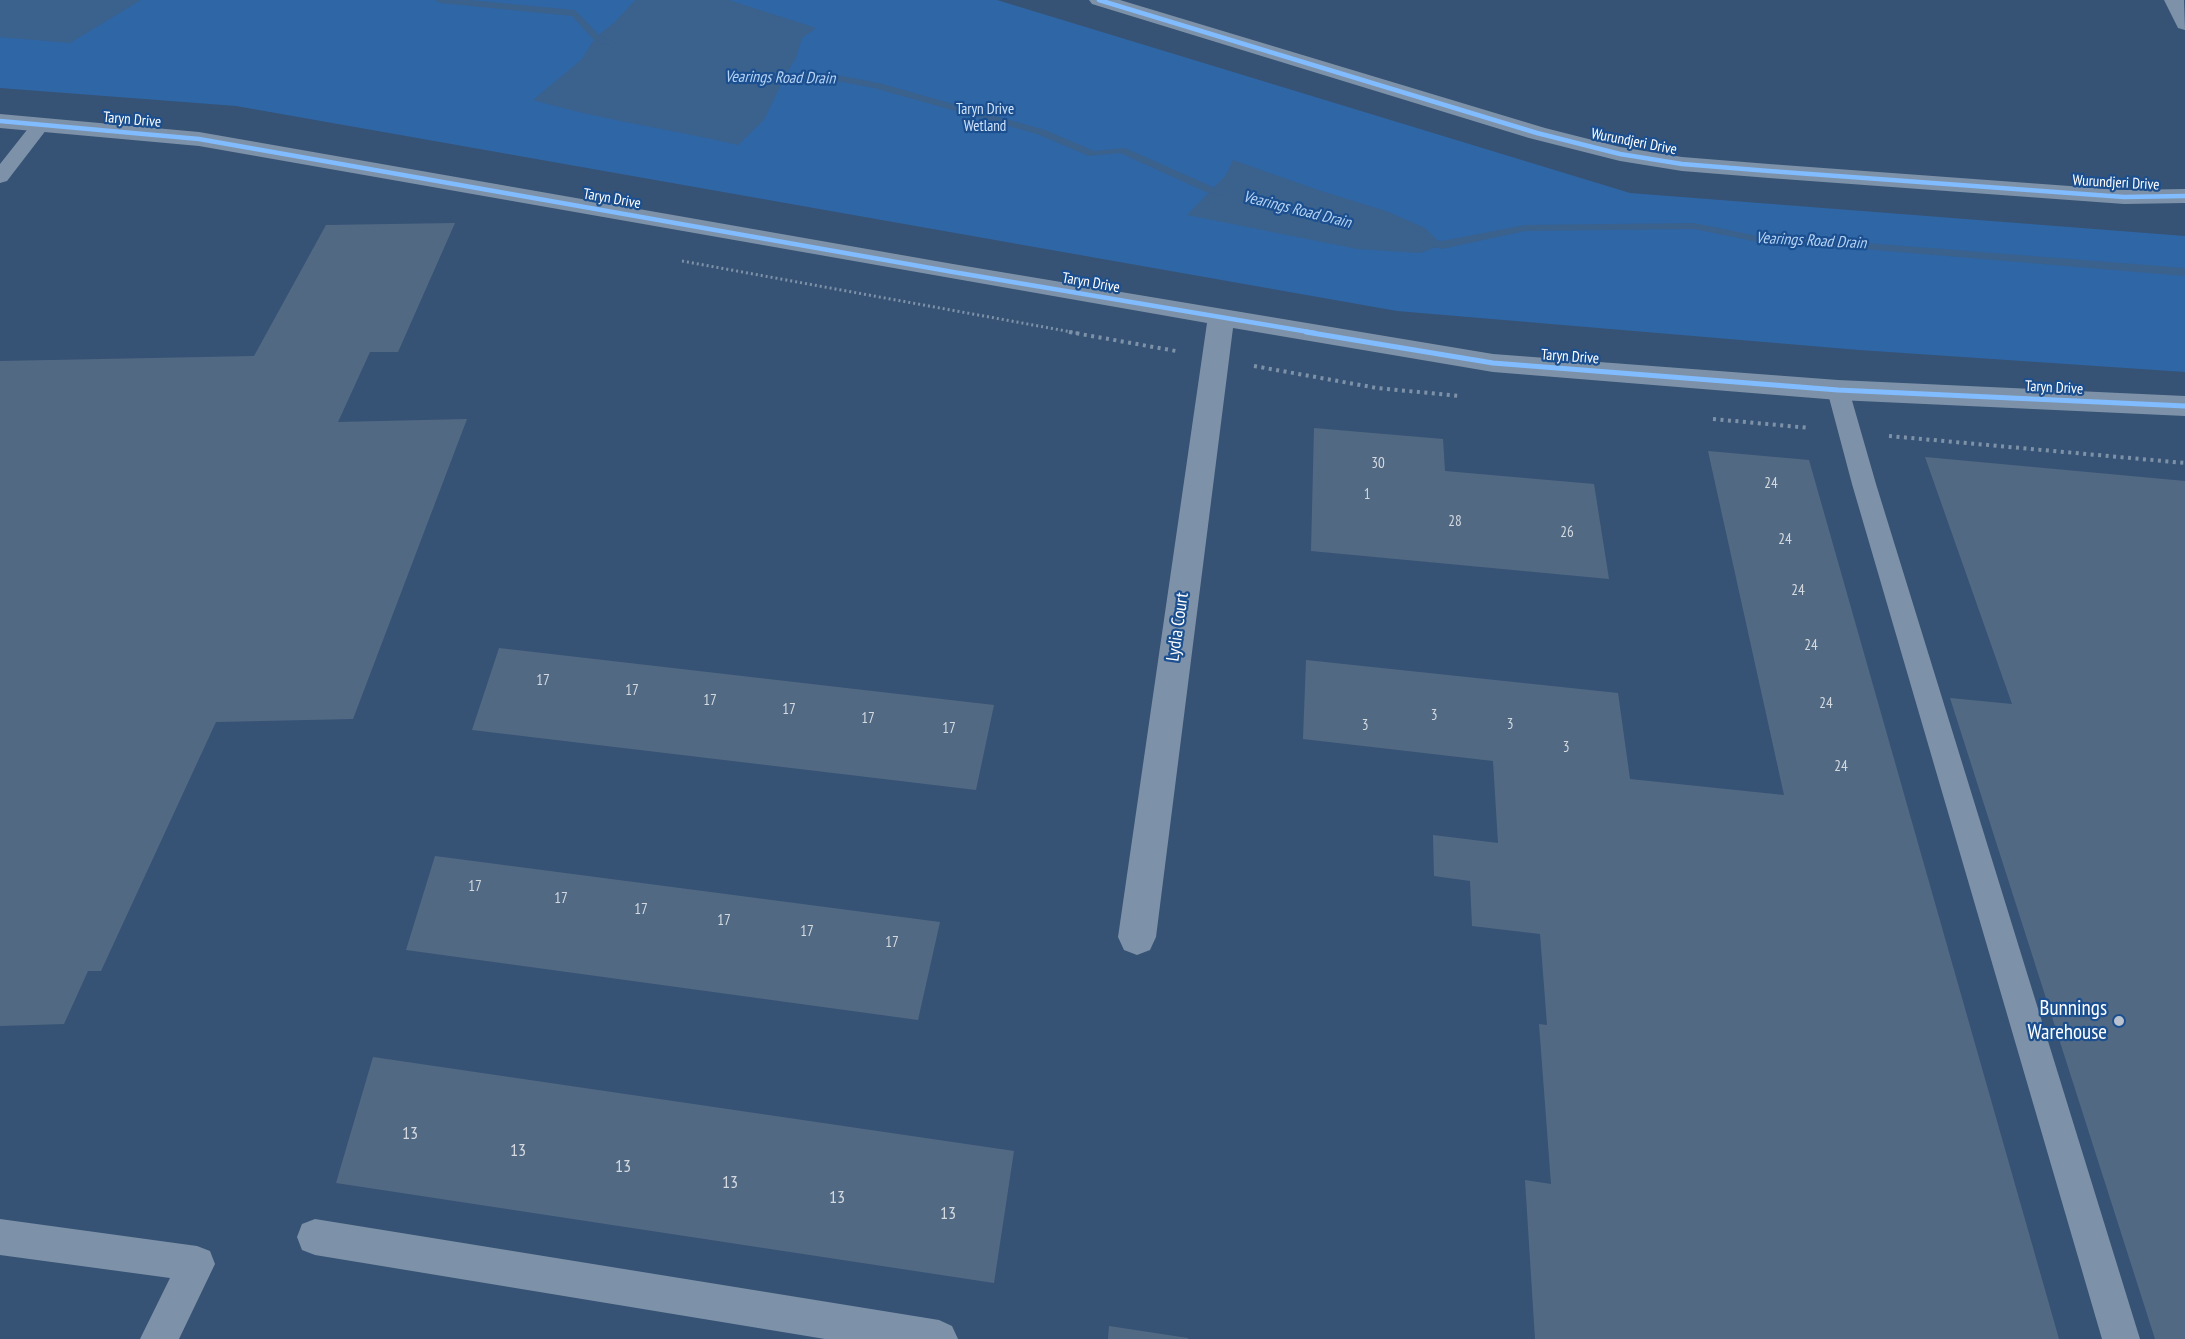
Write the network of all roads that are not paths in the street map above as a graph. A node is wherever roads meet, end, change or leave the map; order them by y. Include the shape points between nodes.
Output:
1 (1099, 0) edge
2 (2175, 0) edge
3 (2185, 24) edge
4 (0, 121) edge
5 (41, 125) junction
6 (0, 177) edge
7 (2185, 196) edge
8 (1221, 318) junction
9 (1838, 390) junction
10 (2185, 406) edge
11 (2185, 429) edge
12 (1137, 937) dead end
13 (0, 1237) edge
14 (315, 1237) dead end
15 (159, 1339) edge
16 (939, 1339) edge
17 (2121, 1339) edge

1 - 7 street, Wurundjeri Drive via 1171,13 1537,133 1620,154 1769,171 2124,197
2 - 3 street
4 - 5 street, Taryn Drive
5 - 6 lane
5 - 8 street, Taryn Drive via 199,139
8 - 9 street, Taryn Drive via 1493,363
8 - 12 street, Lydia Court
9 - 10 street, Taryn Drive
9 - 11 street, Taryn Drive
9 - 17 lane
13 - 15 lane via 197,1264
14 - 16 lane

